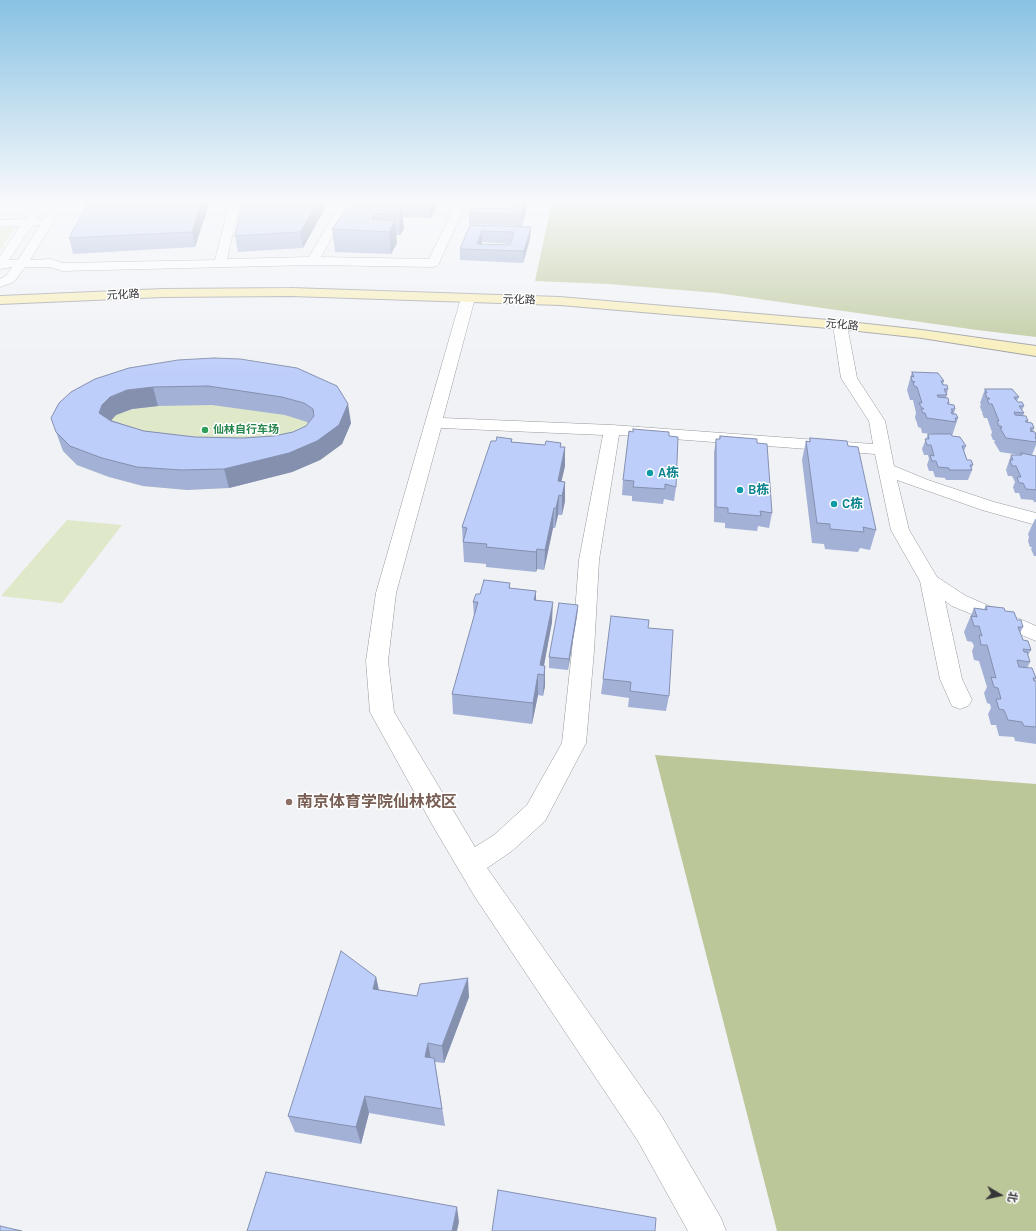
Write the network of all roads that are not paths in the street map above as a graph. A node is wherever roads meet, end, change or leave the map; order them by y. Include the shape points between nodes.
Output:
1 (25, 258) edge
2 (221, 258) edge
3 (435, 258) edge
4 (313, 261) joint
5 (22, 263) junction
6 (0, 264) edge
7 (220, 264) junction
8 (5, 281) edge
9 (468, 298) junction
10 (0, 300) edge
11 (840, 325) junction
12 (1036, 351) edge
13 (434, 423) junction
14 (612, 430) junction
15 (883, 450) junction
16 (886, 469) junction
17 (1036, 519) edge
18 (930, 581) junction
19 (1036, 634) edge
20 (960, 700) dead end
21 (471, 864) junction
22 (708, 1231) edge

1 - 5 street
2 - 7 street
3 - 4 street via 433,263
4 - 7 street
5 - 6 street
5 - 7 street via 51,263 62,267
5 - 8 street
9 - 10 street, 元化路 via 291,292 163,293
9 - 11 street, 元化路 via 560,301
9 - 13 street
11 - 12 street, 元化路
11 - 15 street via 850,378 877,421
13 - 14 street
13 - 21 street via 386,593 376,662 382,712
14 - 15 street
14 - 21 street via 589,560 574,743 536,813 503,843
15 - 16 street
16 - 17 street via 981,504
16 - 18 street via 900,530
18 - 19 street via 959,601
18 - 20 street via 951,679
21 - 22 street via 484,888 650,1129

